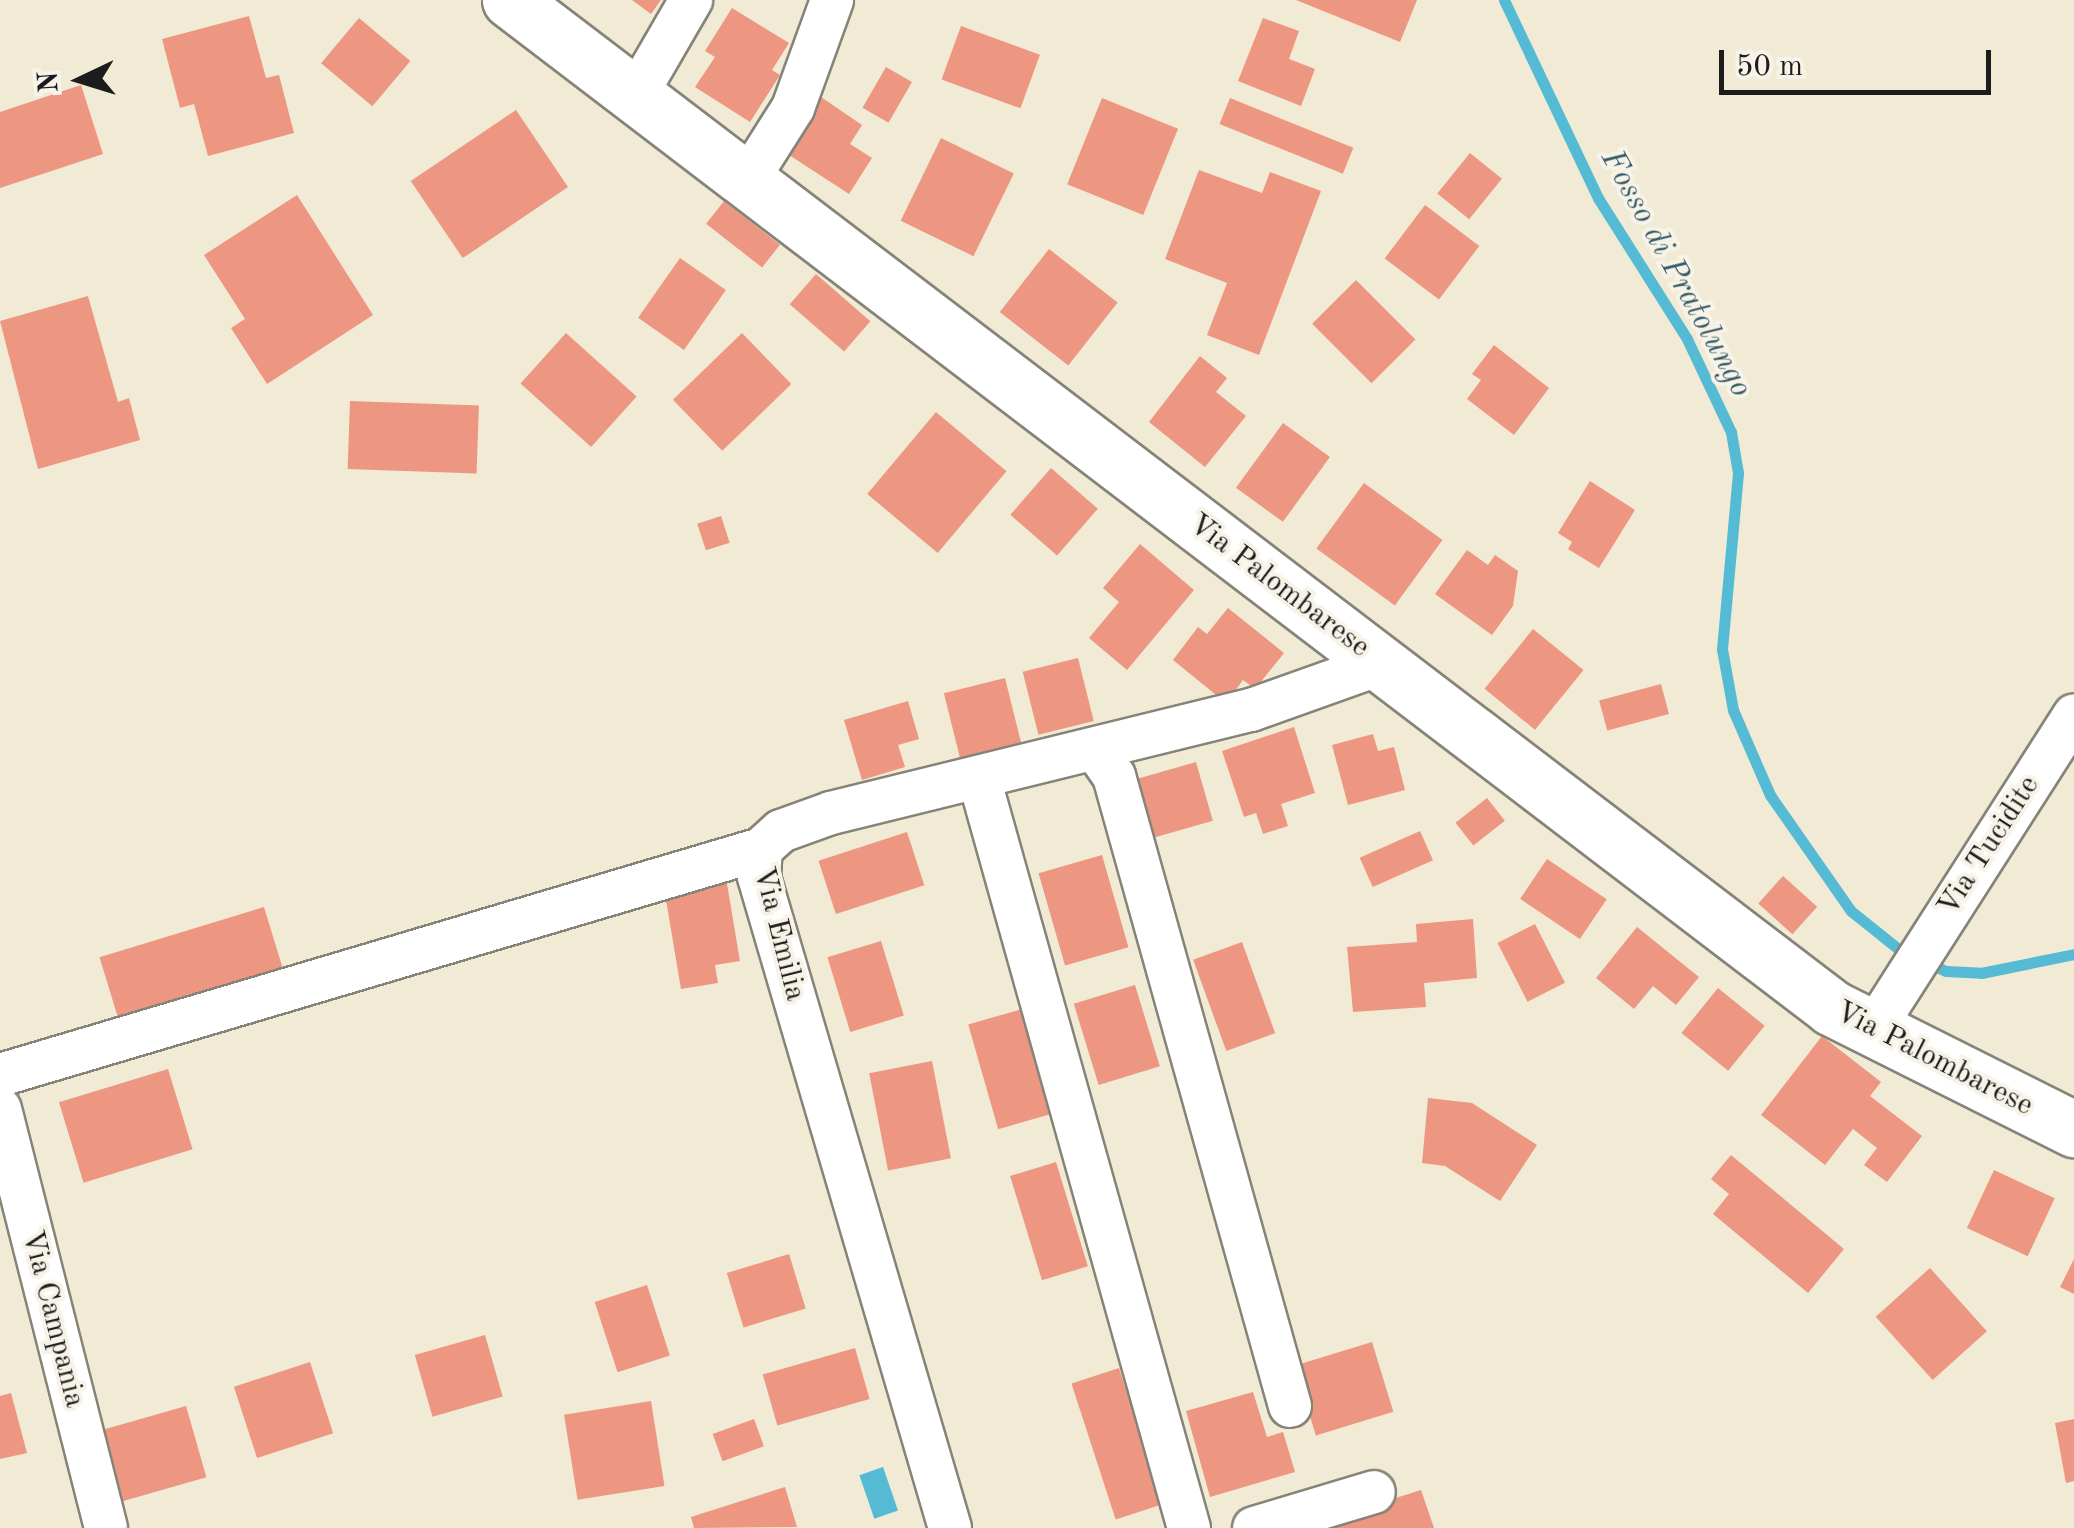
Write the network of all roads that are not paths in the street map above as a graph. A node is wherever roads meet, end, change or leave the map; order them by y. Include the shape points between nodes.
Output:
1 (510, 0) edge
2 (691, 0) edge
3 (832, 0) edge
4 (636, 94) junction
5 (748, 179) junction
6 (1380, 664) junction
7 (2074, 715) edge
8 (1096, 750) junction
9 (979, 778) junction
10 (761, 849) junction
11 (1884, 1012) junction
12 (0, 1074) edge
13 (0, 1109) edge
14 (2074, 1129) edge
15 (1290, 1406) dead end
16 (1374, 1492) dead end
17 (106, 1528) edge
18 (950, 1528) edge
19 (1190, 1528) edge
20 (1254, 1528) edge

1 - 4 main road, Via Palombarese
2 - 4 street
3 - 5 street via 793,108
4 - 5 main road, Via Palombarese
5 - 6 main road, Via Palombarese
6 - 8 street, Via Emilia via 1251,710
6 - 11 main road, Via Palombarese
7 - 11 street, Via Tucidite
8 - 9 street, Via Emilia
8 - 15 street via 1114,776
9 - 10 street, Via Emilia via 806,821
9 - 19 street
10 - 12 street
10 - 18 street, Via Emilia via 759,878
11 - 14 main road, Via Palombarese
13 - 17 street, Via Campania
16 - 20 street

